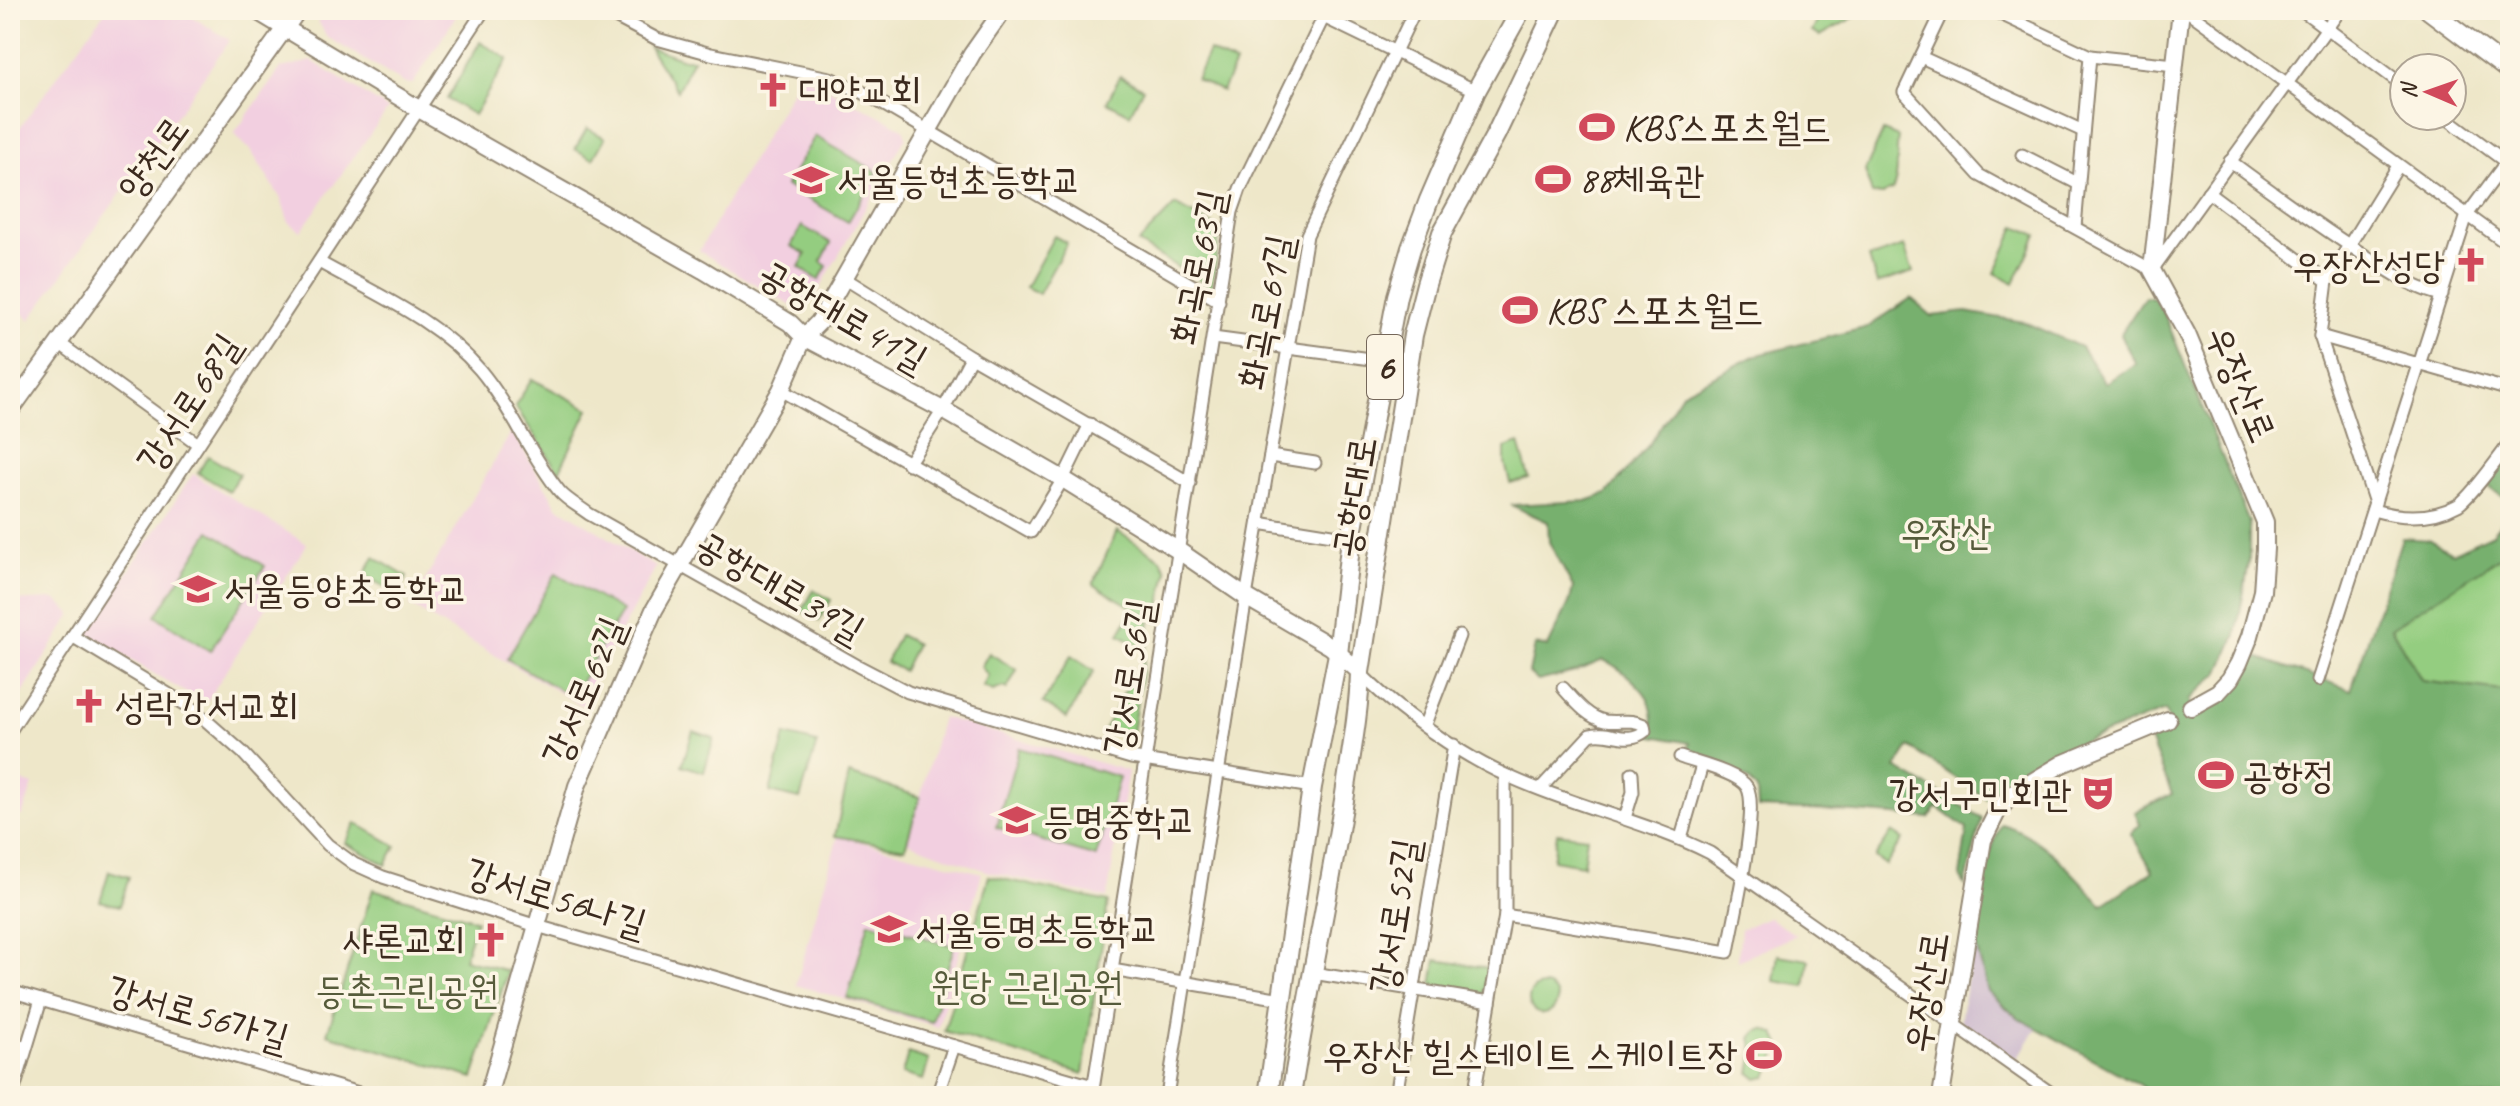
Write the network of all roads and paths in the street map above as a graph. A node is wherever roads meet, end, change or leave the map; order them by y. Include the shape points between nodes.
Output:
1 (255, 10) edge
2 (298, 10) edge
3 (484, 10) edge
4 (602, 10) edge
5 (1003, 10) edge
6 (1309, 10) edge
7 (1415, 10) edge
8 (1521, 10) edge
9 (1555, 10) edge
10 (1943, 10) edge
11 (1992, 10) edge
12 (2183, 10) edge
13 (2302, 10) edge
14 (2340, 10) edge
15 (2429, 10) edge
16 (1325, 14) edge
17 (285, 27) junction
18 (2327, 28) junction
19 (1395, 51) junction
20 (2090, 56) junction
21 (1921, 57) junction
22 (2175, 65) junction
23 (2510, 71) edge
24 (2388, 74) edge
25 (2287, 82) junction
26 (1476, 91) junction
27 (419, 109) junction
28 (2083, 131) junction
29 (928, 132) junction
30 (2467, 132) edge
31 (2022, 155) dead end
32 (2230, 161) junction
33 (2509, 162) edge
34 (2398, 166) junction
35 (2079, 184) junction
36 (2208, 192) junction
37 (2467, 215) junction
38 (2075, 227) junction
39 (2348, 245) junction
40 (2510, 246) edge
41 (319, 262) junction
42 (2152, 270) junction
43 (844, 278) junction
44 (2327, 281) junction
45 (2442, 295) junction
46 (1219, 301) junction
47 (2320, 336) junction
48 (804, 337) junction
49 (1213, 338) junction
50 (59, 343) junction
51 (1288, 348) junction
52 (971, 357) junction
53 (1386, 361) junction
54 (2420, 363) junction
55 (781, 390) junction
56 (2510, 390) edge
57 (943, 410) junction
58 (10, 411) edge
59 (1090, 424) junction
60 (2510, 443) edge
61 (198, 444) junction
62 (1270, 456) junction
63 (1315, 463) dead end
64 (908, 464) junction
65 (1063, 479) junction
66 (1190, 483) junction
67 (2374, 507) junction
68 (1259, 523) junction
69 (1351, 538) junction
70 (1179, 551) junction
71 (680, 564) junction
72 (1246, 597) junction
73 (72, 636) junction
74 (1459, 636) dead end
75 (1338, 654) junction
76 (1360, 672) junction
77 (2318, 680) dead end
78 (1563, 688) dead end
79 (2191, 707) dead end
80 (2168, 720) dead end
81 (1425, 724) junction
82 (10, 729) edge
83 (1454, 745) junction
84 (1680, 757) dead end
85 (1145, 761) junction
86 (1702, 765) junction
87 (1632, 773) dead end
88 (1218, 774) junction
89 (1505, 775) junction
90 (1312, 787) junction
91 (1540, 789) junction
92 (1625, 818) junction
93 (1681, 838) junction
94 (1742, 876) junction
95 (1505, 915) junction
96 (537, 926) junction
97 (1112, 970) junction
98 (1313, 973) junction
99 (1185, 983) junction
100 (10, 991) edge
101 (1414, 991) junction
102 (1282, 999) junction
103 (41, 1000) junction
104 (1490, 1002) junction
105 (1953, 1026) junction
106 (10, 1043) edge
107 (954, 1046) junction
108 (26, 1048) junction
109 (1092, 1091) edge
110 (12, 1096) edge
111 (369, 1096) edge
112 (488, 1096) edge
113 (937, 1096) edge
114 (1167, 1096) edge
115 (1268, 1096) edge
116 (1291, 1096) edge
117 (1396, 1096) edge
118 (1474, 1096) edge
119 (1941, 1096) edge
120 (2055, 1096) edge

1 - 17 street, 공항대로41길
2 - 17 street, 양천로
3 - 27 street, 강서로68길
4 - 29 street via 657,39 830,78
5 - 29 street, 강서로62길
6 - 16 street
7 - 19 street, 화곡로61길
8 - 26 main road, 공항대로 / 6
9 - 76 main road, 공항대로 / 6 via 1442,233 1426,284 1413,335
10 - 21 street
11 - 20 street
12 - 22 street
12 - 25 street
13 - 18 street
14 - 18 street
15 - 23 main road
16 - 19 street
16 - 46 street, 화곡로63길 via 1240,189
17 - 27 street, 공항대로41길
17 - 50 street, 양천로
18 - 24 street
18 - 25 street
19 - 26 street
19 - 51 street, 화곡로61길 via 1307,235
20 - 22 street
20 - 28 street
21 - 28 street
21 - 38 street via 1904,92 1979,175
22 - 42 street
25 - 32 street
25 - 34 street
26 - 53 main road, 공항대로 / 6 via 1411,248
27 - 41 street, 강서로68길
27 - 48 street, 공항대로41길 via 711,275
28 - 35 street
29 - 43 street, 강서로62길
29 - 46 street
30 - 33 street
31 - 35 street
32 - 36 street
32 - 39 street
33 - 37 street
34 - 37 street
34 - 39 street
35 - 38 street
36 - 42 street
36 - 44 street
37 - 40 street
37 - 45 street
38 - 42 street
39 - 44 street
39 - 45 street via 2411,284
41 - 61 street, 강서로68길
41 - 71 street, 공항대로39길 via 456,344 496,392 562,495
42 - 79 street, 우장산로 via 2187,334 2265,522 2262,591 2250,636 2230,679
43 - 48 street, 강서로62길
43 - 52 street
44 - 47 street
45 - 54 street
46 - 49 street, 화곡로63길
47 - 54 street
47 - 67 street
48 - 55 street, 강서로62길
48 - 57 street, 공항대로41길
49 - 51 street
49 - 66 street, 화곡로63길
50 - 58 street, 양천로
50 - 61 street
51 - 53 street
51 - 62 street, 화곡로61길
52 - 57 street
52 - 59 street
53 - 69 main road, 공항대로 / 6
54 - 56 street
54 - 67 street
55 - 64 street
55 - 71 street, 강서로62길
57 - 64 street
57 - 65 street, 공항대로41길
59 - 65 street
59 - 66 street
60 - 67 street via 2460,504 2431,515 2396,516
61 - 73 street, 강서로68길
62 - 63 street
62 - 68 street, 화곡로61길
64 - 65 street via 1031,532
65 - 70 street, 공항대로41길
66 - 70 street, 화곡로63길
67 - 77 street
68 - 69 street, 공항대로
68 - 72 street, 화곡로61길
69 - 75 main road, 공항대로 / 6
70 - 72 street, 공항대로41길
70 - 85 street, 강서로56길
71 - 85 street, 공항대로39길 via 908,692
71 - 96 street, 강서로62길 via 654,610 577,786
72 - 75 street, 공항대로41길
72 - 88 street, 화곡로61길
73 - 82 street, 강서로68길
73 - 96 street, 강서로56나길 via 193,709 242,752 328,845 354,864
74 - 81 street
75 - 76 street, 공항대로41길
75 - 90 main road, 공항대로 / 6
76 - 81 street
76 - 98 main road, 공항대로 / 6 via 1333,871
78 - 91 street via 1596,719 1633,720 1645,731 1637,738 1590,735
80 - 105 street, 우장산로 via 2062,764 2012,794 1997,812 1983,840
81 - 83 street
83 - 89 street
83 - 101 street, 강서로52길
84 - 86 street
85 - 88 street, 공항대로39길
85 - 97 street, 강서로56길
86 - 93 street
86 - 94 street via 1739,779 1748,788 1751,806
87 - 92 street
88 - 90 street, 공항대로39길
88 - 99 street, 화곡로61길
89 - 91 street
89 - 95 street
90 - 102 main road, 공항대로 / 6
91 - 92 street
92 - 93 street
93 - 94 street
94 - 95 street via 1728,952
94 - 105 street
95 - 104 street
96 - 107 street, 강서로56나길
96 - 112 street, 강서로62길
97 - 99 street
97 - 109 street, 강서로56길
98 - 101 street
98 - 116 main road, 공항대로 / 6
99 - 102 street
99 - 114 street, 화곡로61길
100 - 103 street, 강서로56가길
101 - 104 street
101 - 117 street, 강서로52길
102 - 115 main road, 공항대로 / 6
103 - 108 street
103 - 111 street, 강서로56가길
104 - 118 street
105 - 119 street, 우장산로
105 - 120 street
106 - 108 street
107 - 109 street, 강서로56나길
107 - 113 street
108 - 110 street

